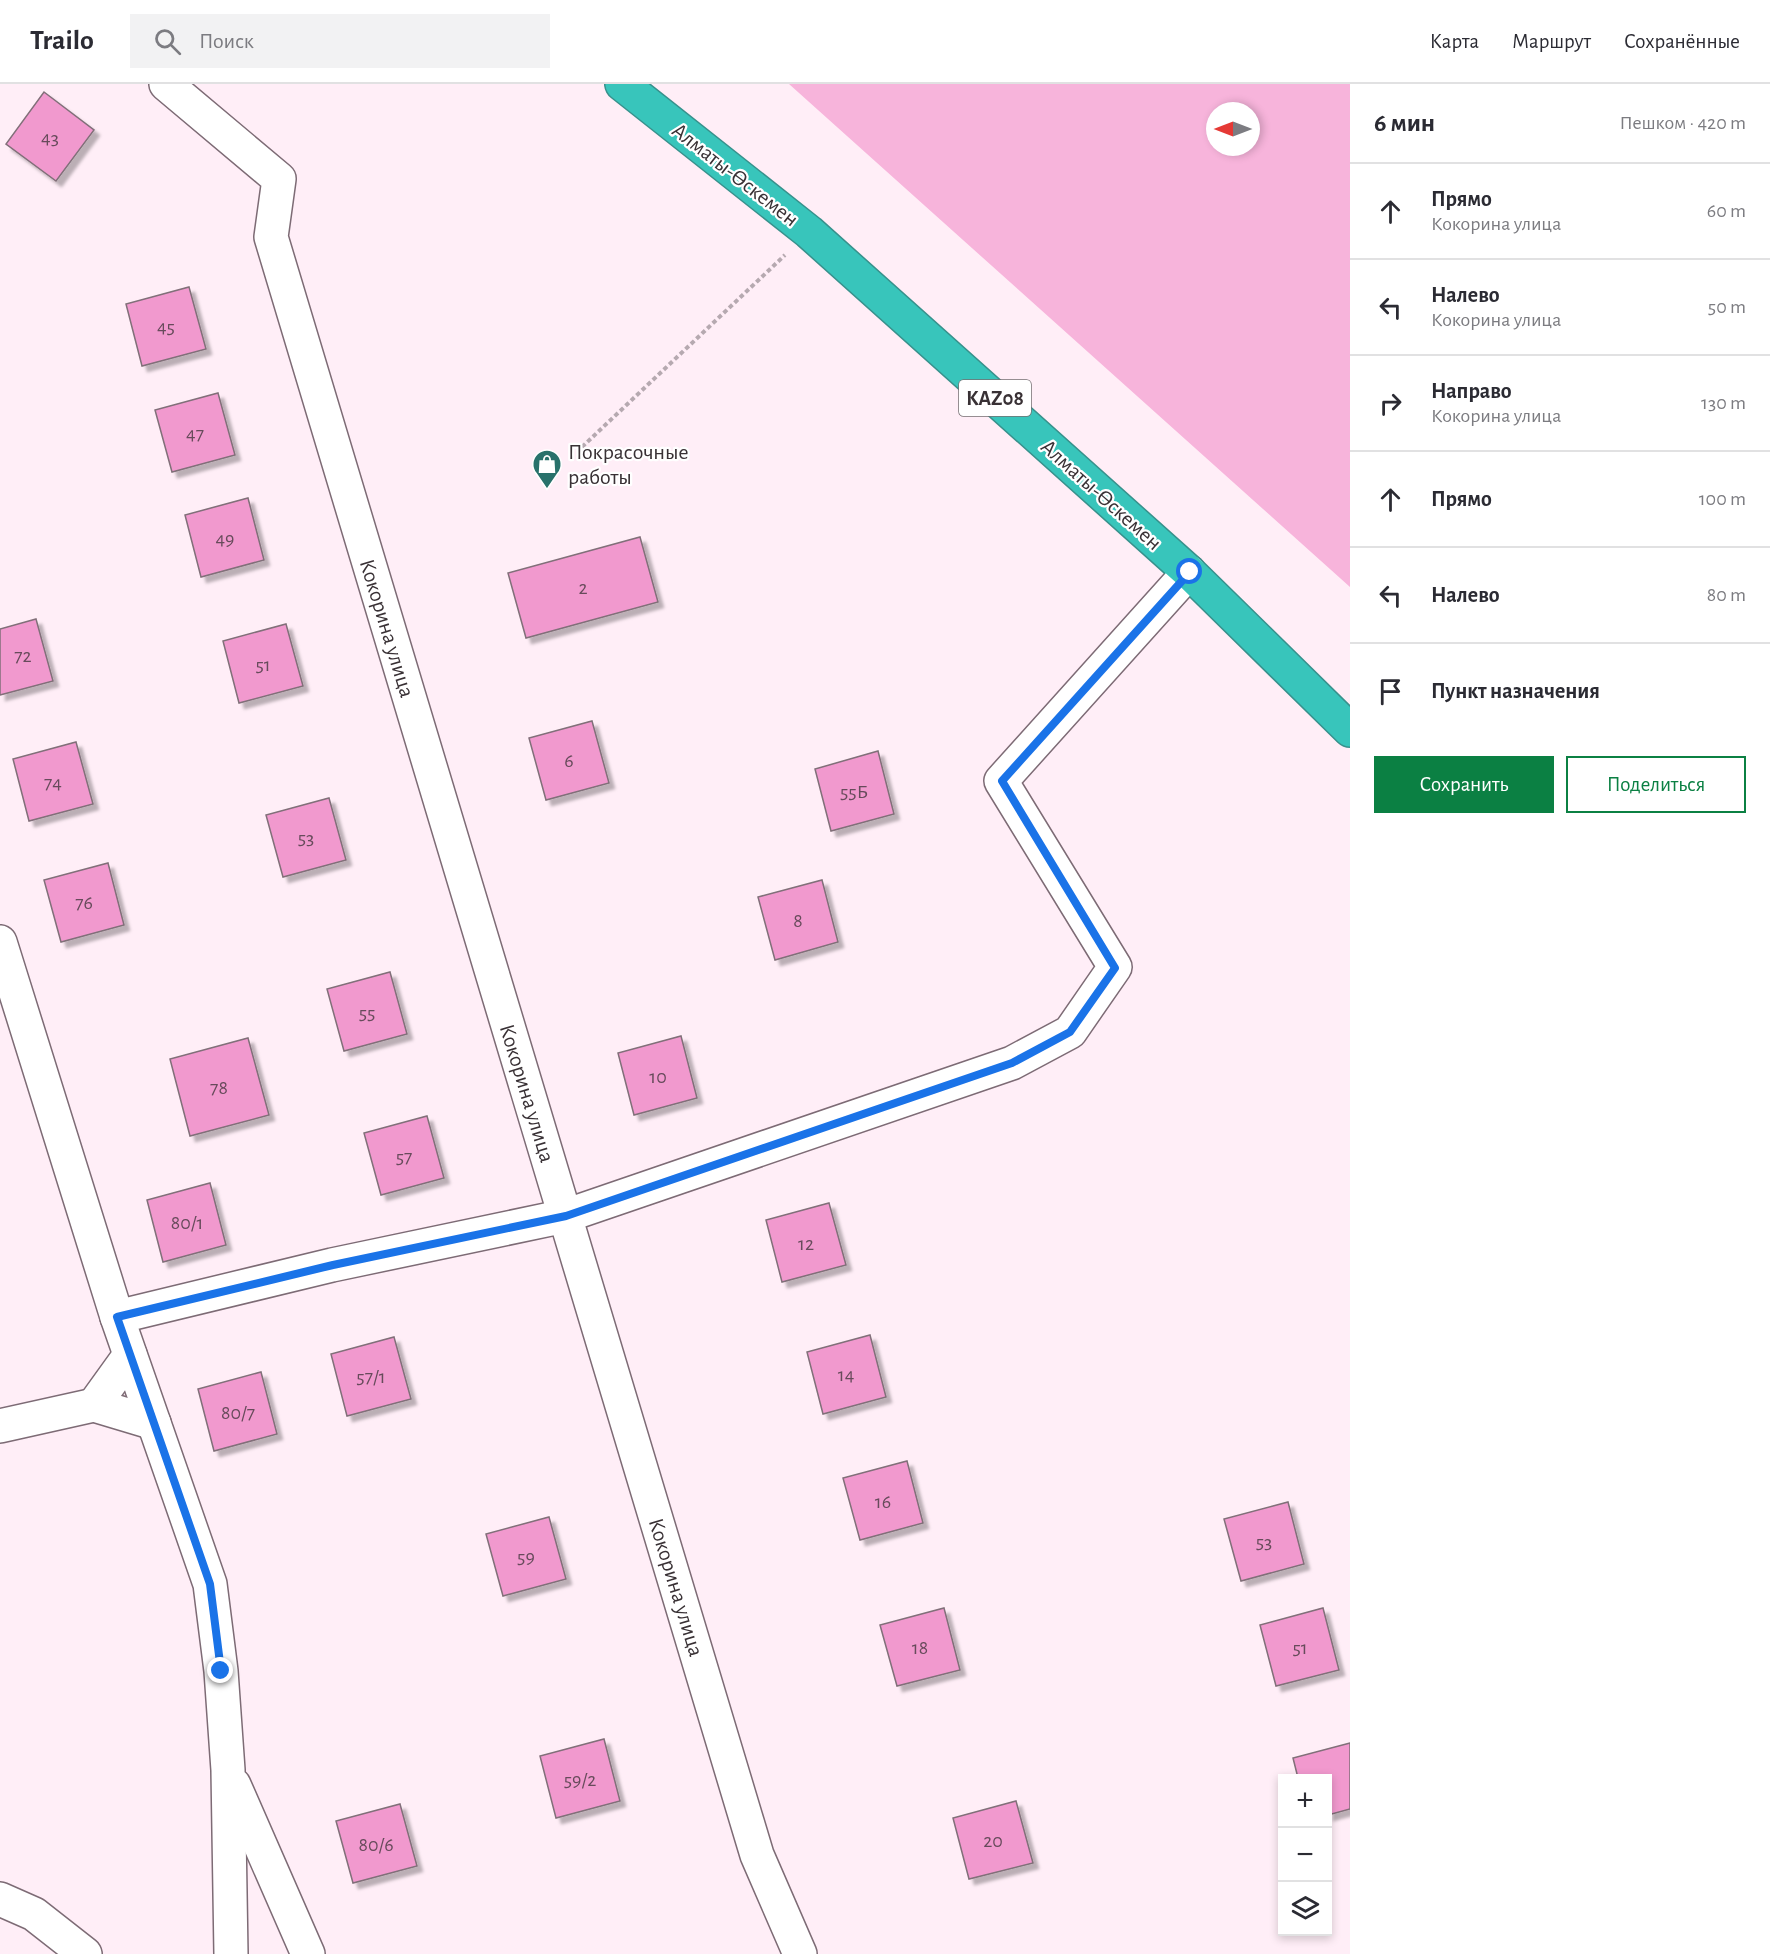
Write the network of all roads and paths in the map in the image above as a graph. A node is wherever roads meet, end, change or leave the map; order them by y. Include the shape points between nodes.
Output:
1 (166, 84) edge
2 (622, 84) edge
3 (809, 232) junction
4 (582, 447) dead end
5 (1190, 572) junction
6 (1350, 730) edge
7 (0, 942) edge
8 (566, 1216) junction
9 (117, 1317) junction
10 (130, 1355) junction
11 (94, 1405) junction
12 (154, 1423) junction
13 (0, 1426) edge
14 (228, 1770) junction
15 (0, 1899) edge
16 (85, 1954) edge
17 (231, 1954) edge
18 (308, 1954) edge
19 (800, 1954) edge

1 - 8 street, Кокорина улица via 279,179 271,237
2 - 3 highway, Алматы-Өскемен / KAZ08
3 - 4 path
3 - 5 highway, Алматы-Өскемен / KAZ08
5 - 6 highway, Алматы-Өскемен / KAZ08
5 - 8 street via 1002,781 1115,968 1070,1032 1012,1063
7 - 9 street
8 - 9 street via 333,1265
8 - 19 street, Кокорина улица via 757,1855
9 - 10 street
10 - 11 street
10 - 12 street
11 - 12 street
11 - 13 street
12 - 14 street via 210,1584
14 - 17 street
14 - 18 street
15 - 16 street via 34,1914

